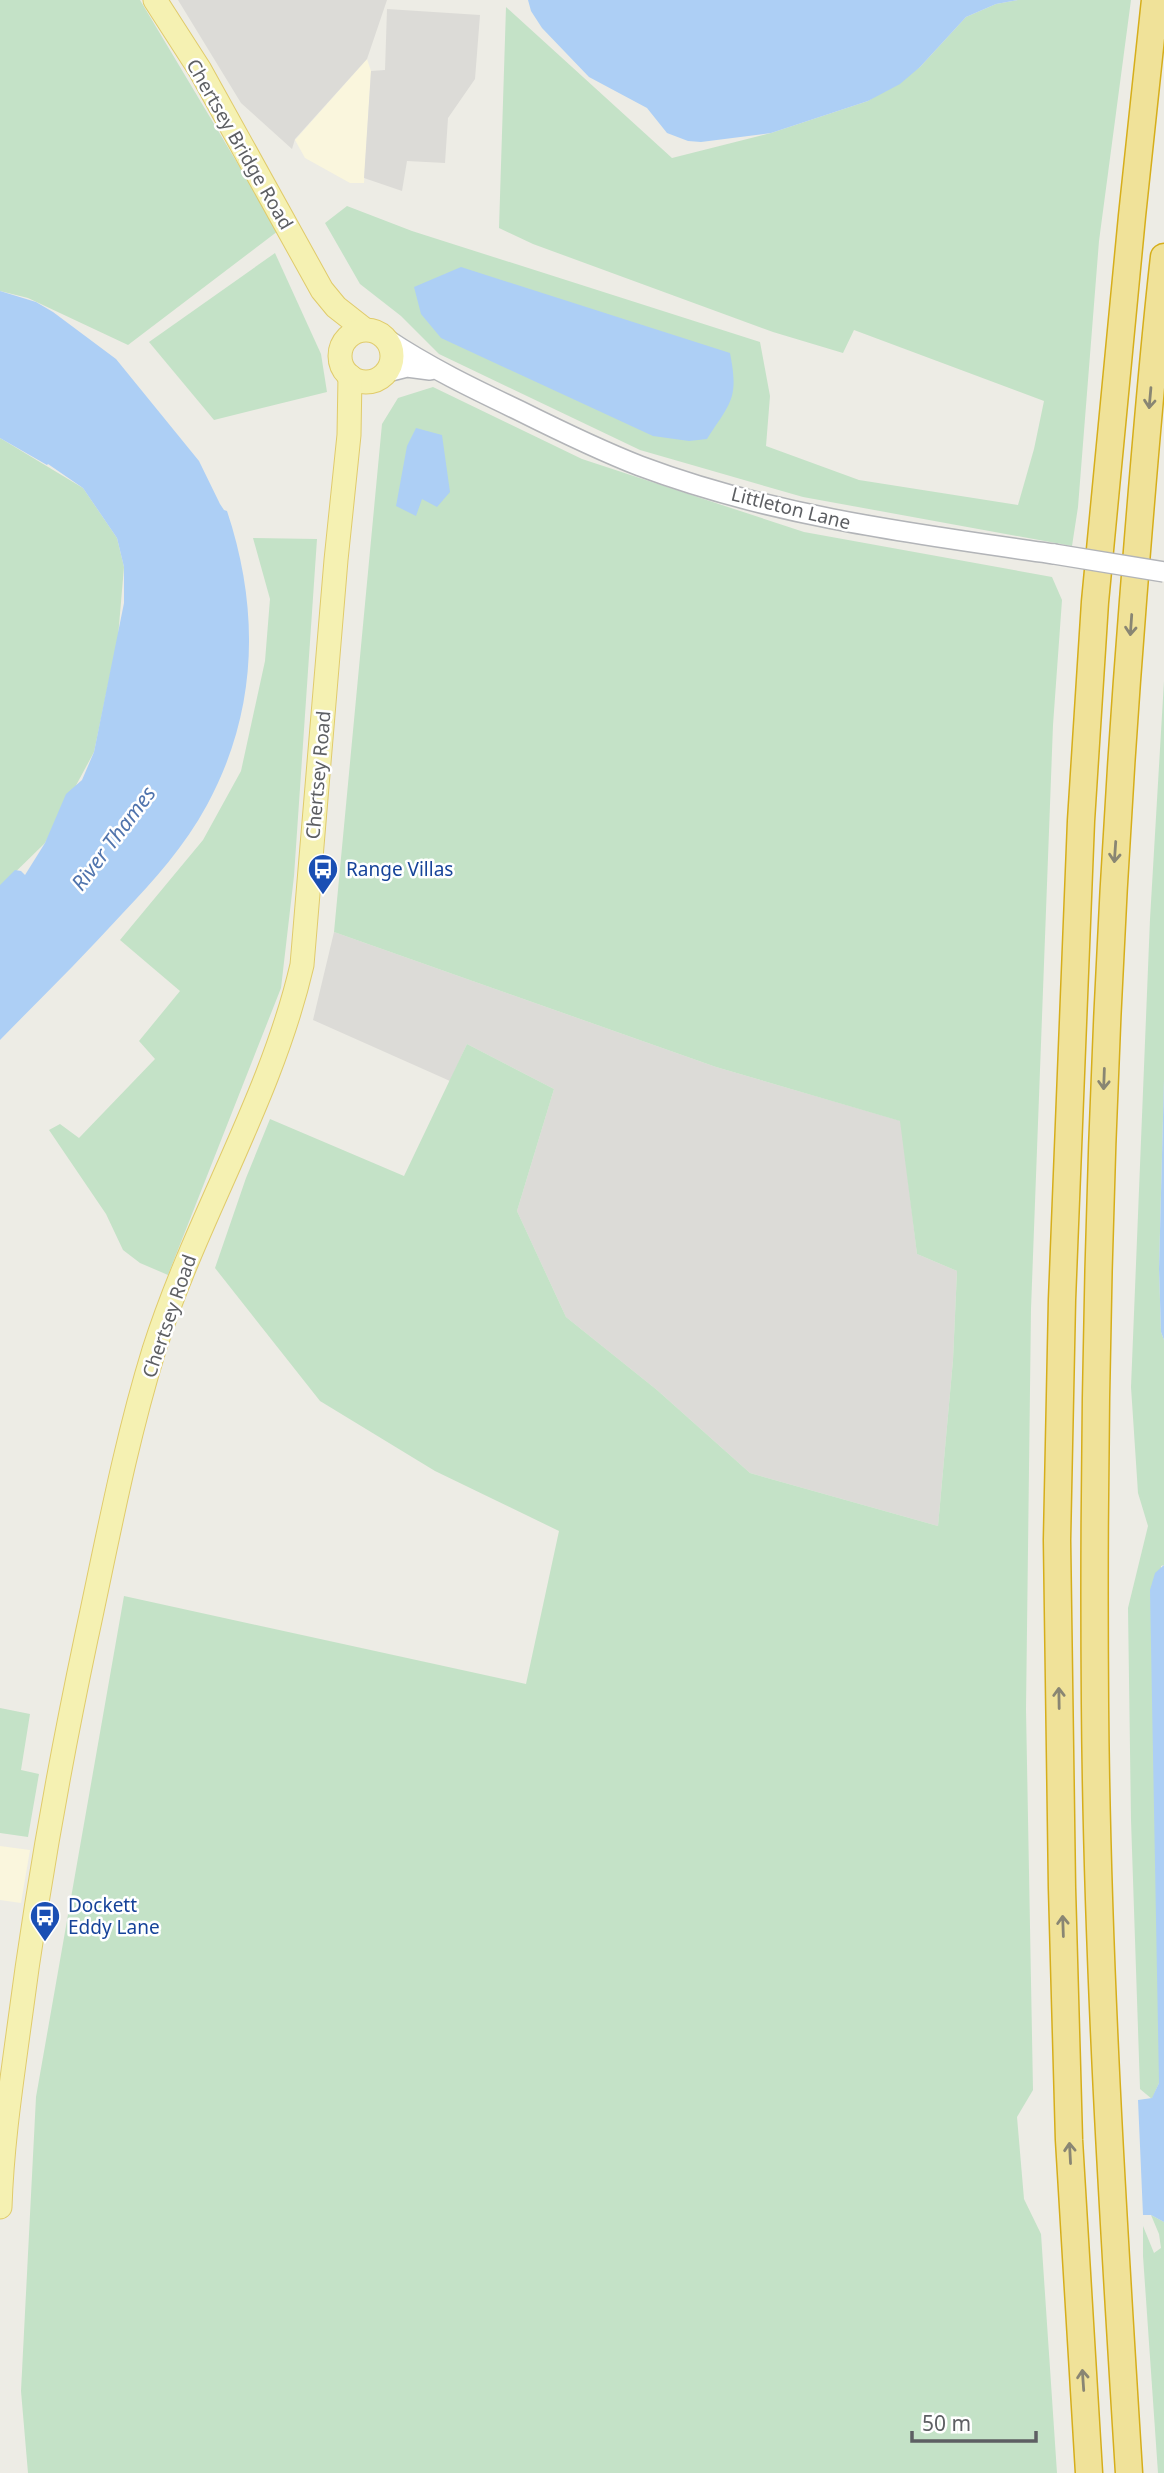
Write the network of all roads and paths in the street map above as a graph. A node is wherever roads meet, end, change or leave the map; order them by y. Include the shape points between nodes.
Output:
1 (155, 0) edge
2 (1155, 0) edge
3 (1164, 257) edge
4 (322, 290) junction
5 (375, 334) junction
6 (340, 352) junction
7 (438, 372) junction
8 (369, 376) junction
9 (1164, 572) edge
10 (6, 2084) edge
11 (0, 2207) edge
12 (1089, 2473) edge
13 (1129, 2473) edge

1 - 4 main road, Chertsey Bridge Road via 200,70
12 -> 2 highway via 1069,2140 1062,1888 1057,1540 1062,1300 1080,834 1095,603
3 -> 13 highway via 1112,899 1095,1490 1101,1919
4 - 5 main road, Chertsey Bridge Road via 336,307
4 - 6 main road, Chertsey Bridge Road
5 - 6 main road via 351,334
5 - 7 street
5 - 8 main road via 392,355
6 - 8 main road via 340,361
7 - 8 street via 407,367
7 - 9 street, Littleton Lane, bridge via 580,440 714,490 873,528
8 - 10 main road, Chertsey Road via 349,435 302,965 258,1101 175,1289 132,1433 73,1701
10 - 11 main road, Chertsey Road

